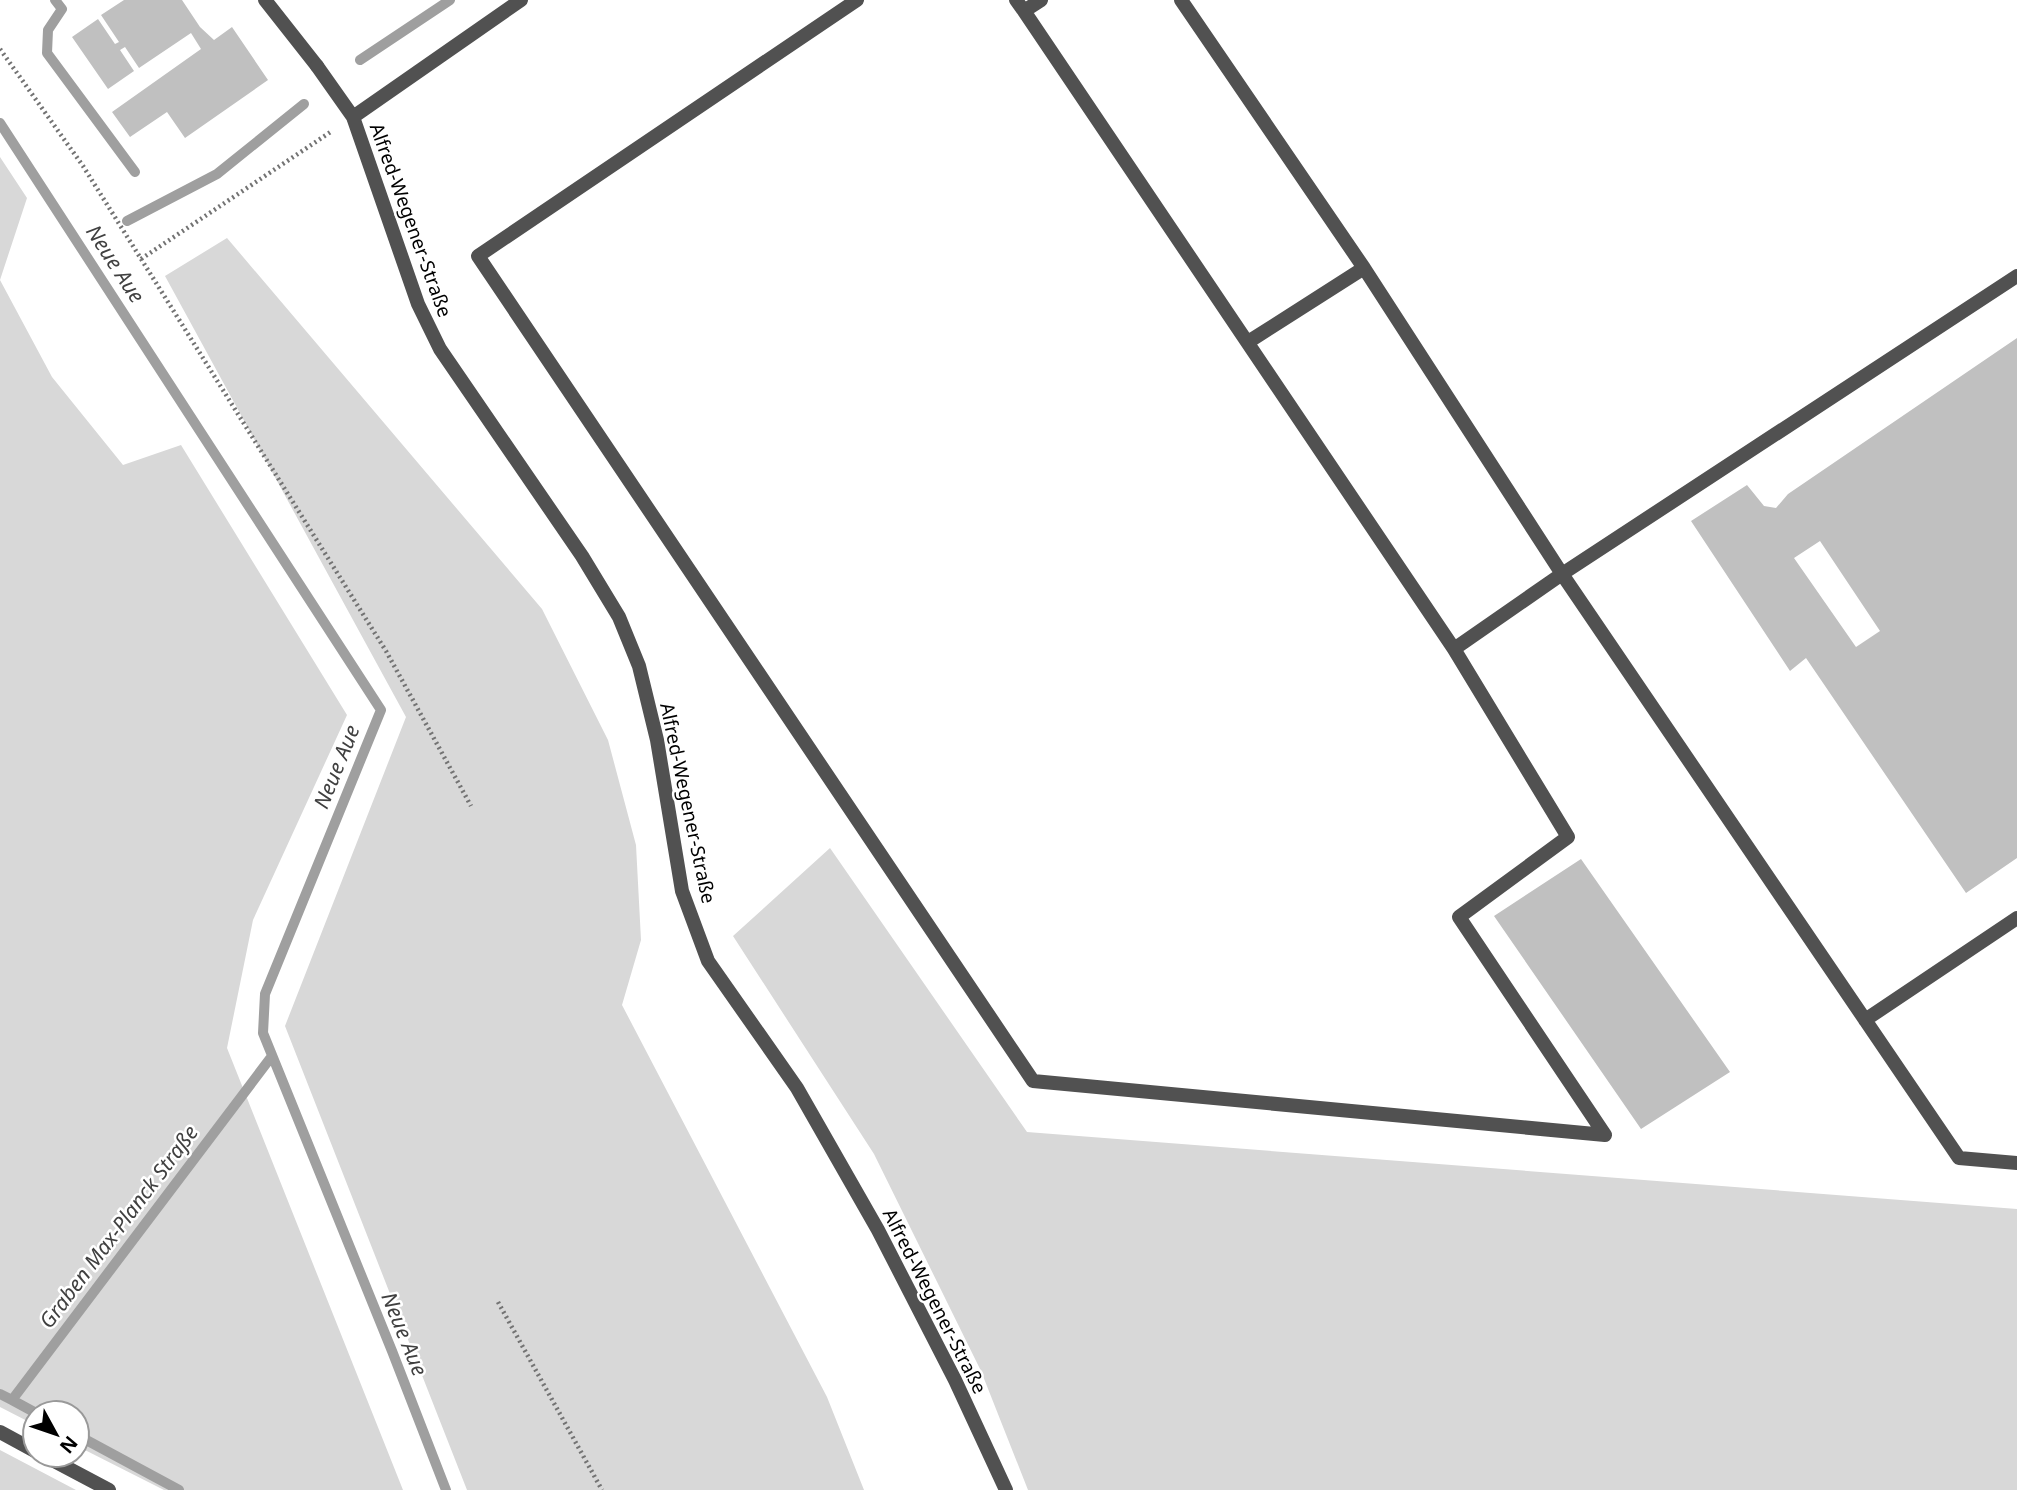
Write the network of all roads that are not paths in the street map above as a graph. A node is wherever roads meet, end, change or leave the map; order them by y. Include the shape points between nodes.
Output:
1 (265, 0) edge
2 (521, 0) edge
3 (857, 0) edge
4 (1041, 0) edge
5 (1181, 0) edge
6 (1020, 5) edge
7 (353, 117) junction
8 (1364, 268) junction
9 (2017, 276) edge
10 (1248, 342) junction
11 (1562, 574) junction
12 (1454, 649) junction
13 (2017, 918) edge
14 (1866, 1020) junction
15 (2017, 1163) edge
16 (0, 1432) edge
17 (21, 1443) edge
18 (69, 1469) edge
19 (109, 1490) edge
20 (1006, 1490) edge

1 - 7 street, Alfred-Wegener-Straße
2 - 7 street, Alfred-Wegener-Straße
3 - 12 street via 478,257 1033,1081 1605,1135 1459,917 1568,837
4 - 6 street
5 - 8 street
6 - 10 street
7 - 20 street, Alfred-Wegener-Straße via 418,304 440,349 619,617 639,666 657,740 682,891 708,961 797,1088 872,1218
8 - 10 street
8 - 11 street
9 - 11 street
10 - 12 street
11 - 12 street
11 - 14 street
13 - 14 street
14 - 15 street via 1959,1158
16 - 17 street
18 - 19 street

